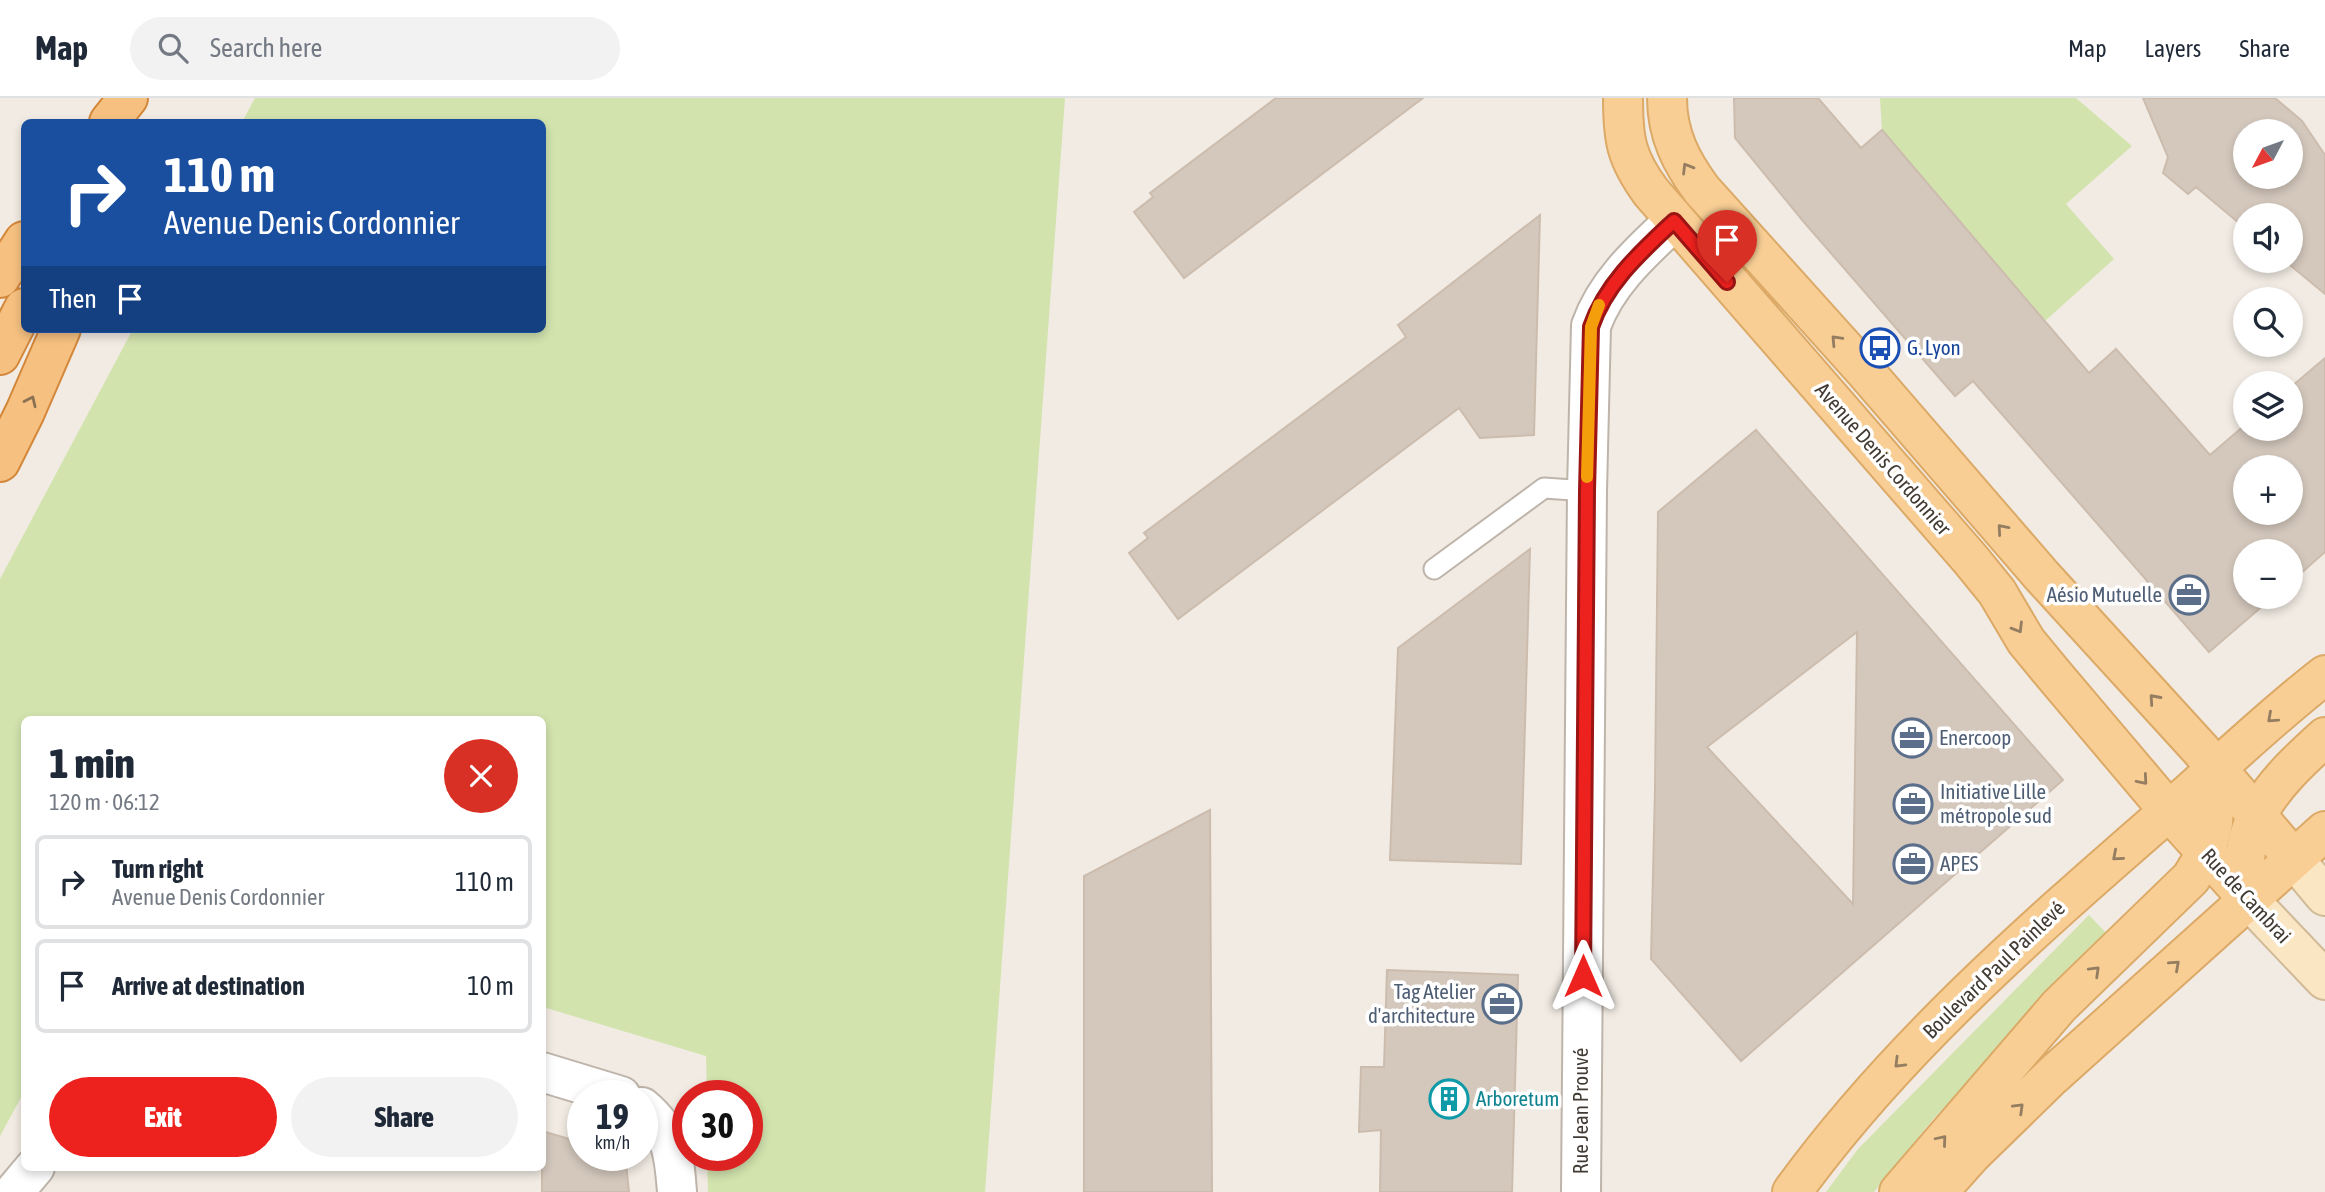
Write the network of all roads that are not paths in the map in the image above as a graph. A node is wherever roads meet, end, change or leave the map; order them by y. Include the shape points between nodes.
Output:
1 (128, 98) edge
2 (135, 98) edge
3 (141, 98) edge
4 (1623, 98) edge
5 (1667, 98) edge
6 (111, 119) edge
7 (124, 119) edge
8 (133, 119) edge
9 (1674, 221) junction
10 (21, 246) edge
11 (0, 278) edge
12 (21, 314) edge
13 (59, 333) edge
14 (0, 355) edge
15 (0, 462) edge
16 (1587, 491) junction
17 (1434, 569) dead end
18 (2325, 675) edge
19 (2325, 737) edge
20 (2216, 768) junction
21 (2169, 811) junction
22 (2257, 814) junction
23 (2325, 831) edge
24 (2206, 853) junction
25 (2294, 859) junction
26 (2325, 896) edge
27 (2248, 899) junction
28 (2325, 980) edge
29 (546, 1073) edge
30 (568, 1080) edge
31 (658, 1124) edge
32 (32, 1171) edge
33 (14, 1192) edge
34 (677, 1192) edge
35 (1581, 1192) edge
36 (1792, 1192) edge
37 (1899, 1192) edge
38 (1938, 1192) edge

1 - 6 highway
2 - 7 highway
3 - 8 highway
4 - 9 main road, Avenue Denis Cordonnier via 1623,127 1633,164
20 -> 5 main road, Avenue Denis Cordonnier via 1702,190 1671,136
9 - 16 street, Rue Jean Prouvé via 1609,288 1591,327
9 -> 21 main road, Avenue Denis Cordonnier via 1971,560 1997,592 2026,641
10 - 11 highway
12 - 14 highway
15 -> 13 highway
16 - 17 lane via 1544,488
16 - 35 street, Rue Jean Prouvé
18 -> 20 main road, Boulevard Paul Painlevé
19 - 22 main road via 2290,769
20 - 21 main road, Boulevard Paul Painlevé
20 - 22 main road
20 - 24 main road
21 - 24 main road, Rue de Cambrai
21 -> 36 main road, Boulevard Paul Painlevé via 1989,973 1896,1066
22 - 25 main road
22 - 27 main road via 2243,860
23 - 25 main road
24 - 27 main road, Rue de Cambrai
37 -> 24 main road via 2050,1016 2177,894
25 - 26 main road
25 - 27 main road
27 - 28 main road, Rue de Cambrai
38 -> 27 main road via 2052,1076
29 - 30 street
31 - 34 street via 672,1145
32 - 33 street

